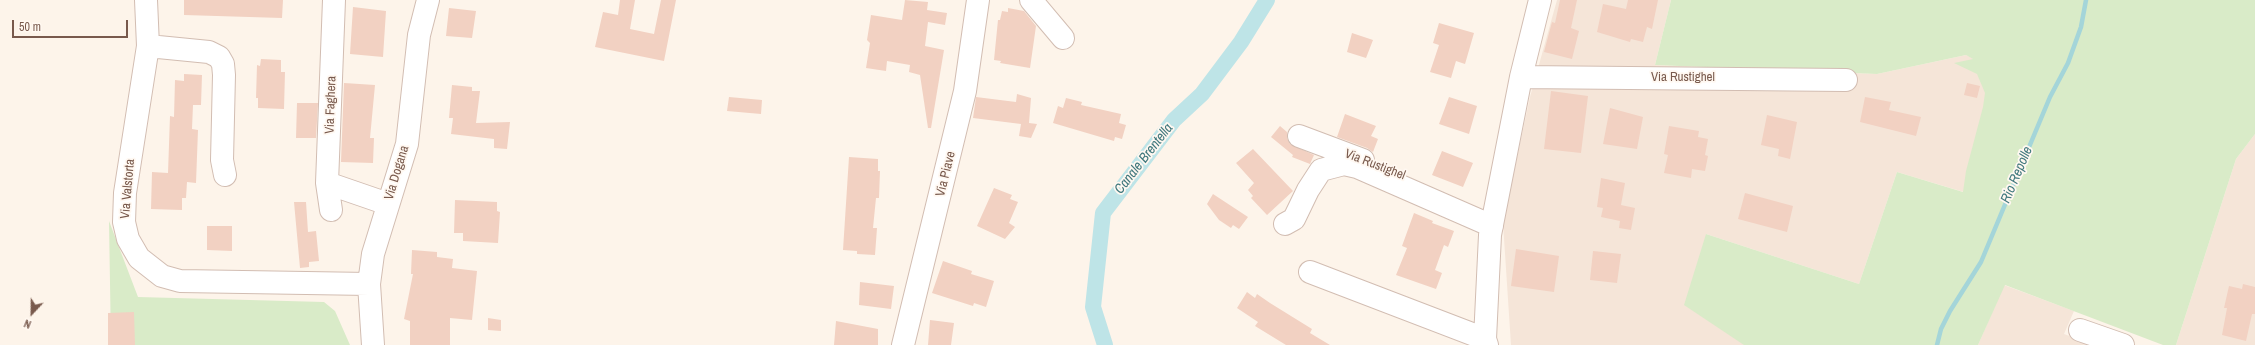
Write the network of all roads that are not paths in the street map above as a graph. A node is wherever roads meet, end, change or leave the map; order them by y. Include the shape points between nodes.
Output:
1 (146, 0) edge
2 (334, 0) edge
3 (428, 0) edge
4 (978, 0) edge
5 (1032, 0) edge
6 (1540, 0) edge
7 (1063, 38) dead end
8 (148, 46) junction
9 (1521, 77) junction
10 (1846, 80) dead end
11 (1299, 136) dead end
12 (225, 175) dead end
13 (327, 183) junction
14 (388, 204) junction
15 (330, 210) dead end
16 (1493, 218) junction
17 (1285, 224) dead end
18 (1310, 272) dead end
19 (369, 284) junction
20 (2080, 330) dead end
21 (1486, 342) edge
22 (374, 345) edge
23 (903, 345) edge
24 (2123, 345) edge

1 - 8 street, Via Valstorta
2 - 13 street, Via Faghera
3 - 14 street, Via Dogana via 419,35 407,144
4 - 23 street, Via Piave via 965,90
5 - 7 street
6 - 9 street
8 - 12 street via 209,52 218,57 224,75 222,160
8 - 19 street, Via Valstorta via 125,194 124,222 128,239 139,258 162,276 180,281
9 - 10 street, Via Rustighel
9 - 16 street
11 - 16 street, Via Rustighel
13 - 14 street
13 - 15 street, Via Faghera
14 - 19 street, Via Dogana via 373,254
16 - 17 street, Via Rustighel via 1344,164 1320,170 1294,219
16 - 21 street
18 - 21 street
19 - 22 street, Via Dogana
20 - 24 street

